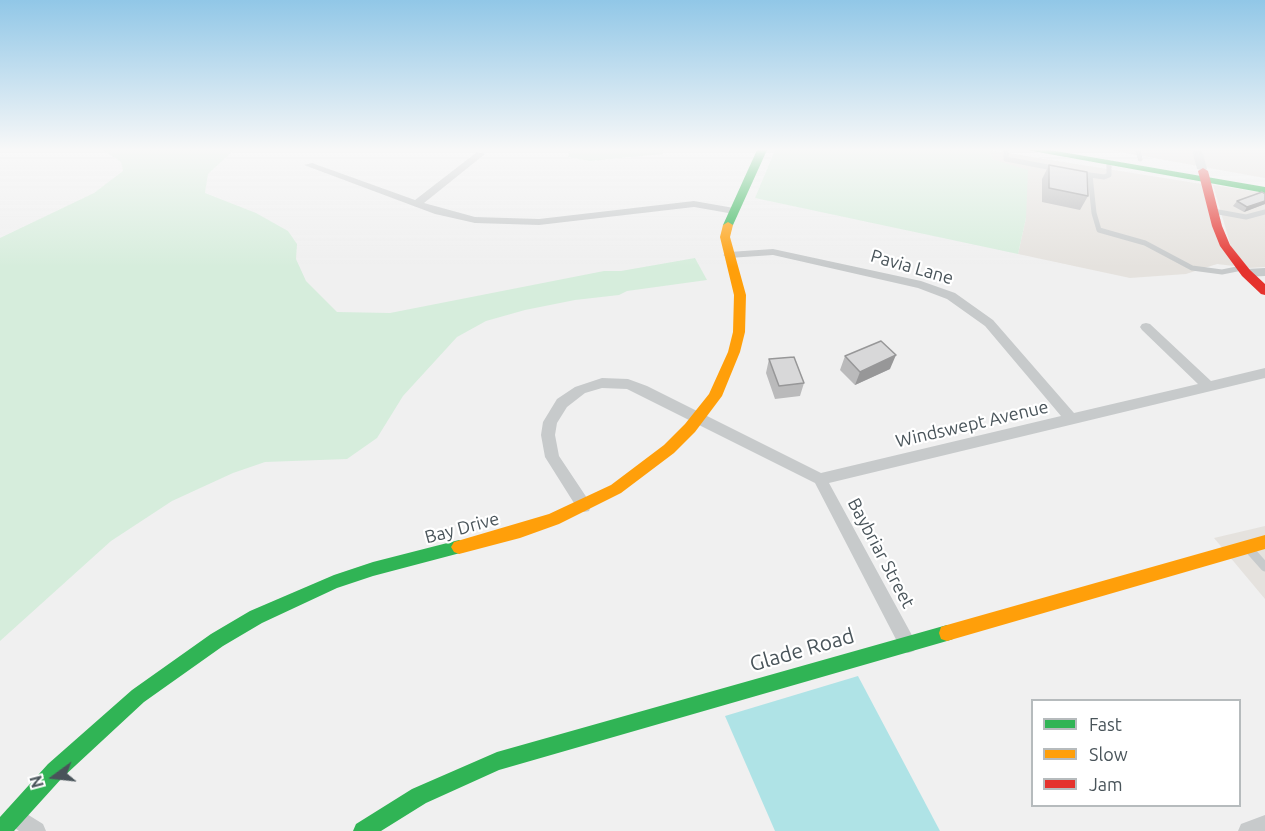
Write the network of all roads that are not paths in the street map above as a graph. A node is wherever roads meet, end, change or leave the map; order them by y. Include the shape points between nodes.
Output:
1 (374, 189) edge
2 (435, 189) edge
3 (744, 189) edge
4 (1091, 189) edge
5 (1208, 189) edge
6 (416, 204) junction
7 (734, 210) junction
8 (1213, 211) junction
9 (1265, 212) edge
10 (729, 255) junction
11 (1244, 270) junction
12 (1265, 272) edge
13 (1265, 291) edge
14 (1146, 327) dead end
15 (1265, 373) edge
16 (1208, 386) junction
17 (699, 418) junction
18 (1071, 419) junction
19 (820, 479) junction
20 (584, 506) junction
21 (1265, 542) edge
22 (1247, 547) junction
23 (1265, 567) edge
24 (908, 645) junction
25 (7, 824) edge
26 (1265, 825) edge
27 (36, 831) edge
28 (363, 831) edge
29 (1248, 831) edge

1 - 6 street
2 - 6 street
3 - 7 street, Bay Drive
4 - 11 lane via 1099,230 1145,243 1192,268
5 - 8 street
6 - 7 street via 475,220 518,223 686,204
7 - 10 street, Bay Drive via 725,237
8 - 9 lane via 1246,217
8 - 11 street via 1225,246
10 - 17 street, Bay Drive via 740,295 739,332 727,372
10 - 18 street, Pavia Lane via 772,252 921,285 951,296 989,323
11 - 12 street
11 - 13 street
14 - 16 street
15 - 16 street, Windswept Avenue
16 - 18 street, Windswept Avenue
17 - 19 street
17 - 20 street, Bay Drive via 644,470
17 - 20 street via 628,384 602,383 570,396 550,422 549,446
18 - 19 street, Windswept Avenue
19 - 24 street, Baybriar Street
20 - 25 street, Bay Drive via 520,531 334,582 256,617 138,696 56,771
21 - 22 street, Glade Road
22 - 23 lane
22 - 24 street, Glade Road
24 - 28 street, Glade Road via 497,761 419,796
25 - 27 street
26 - 29 street

